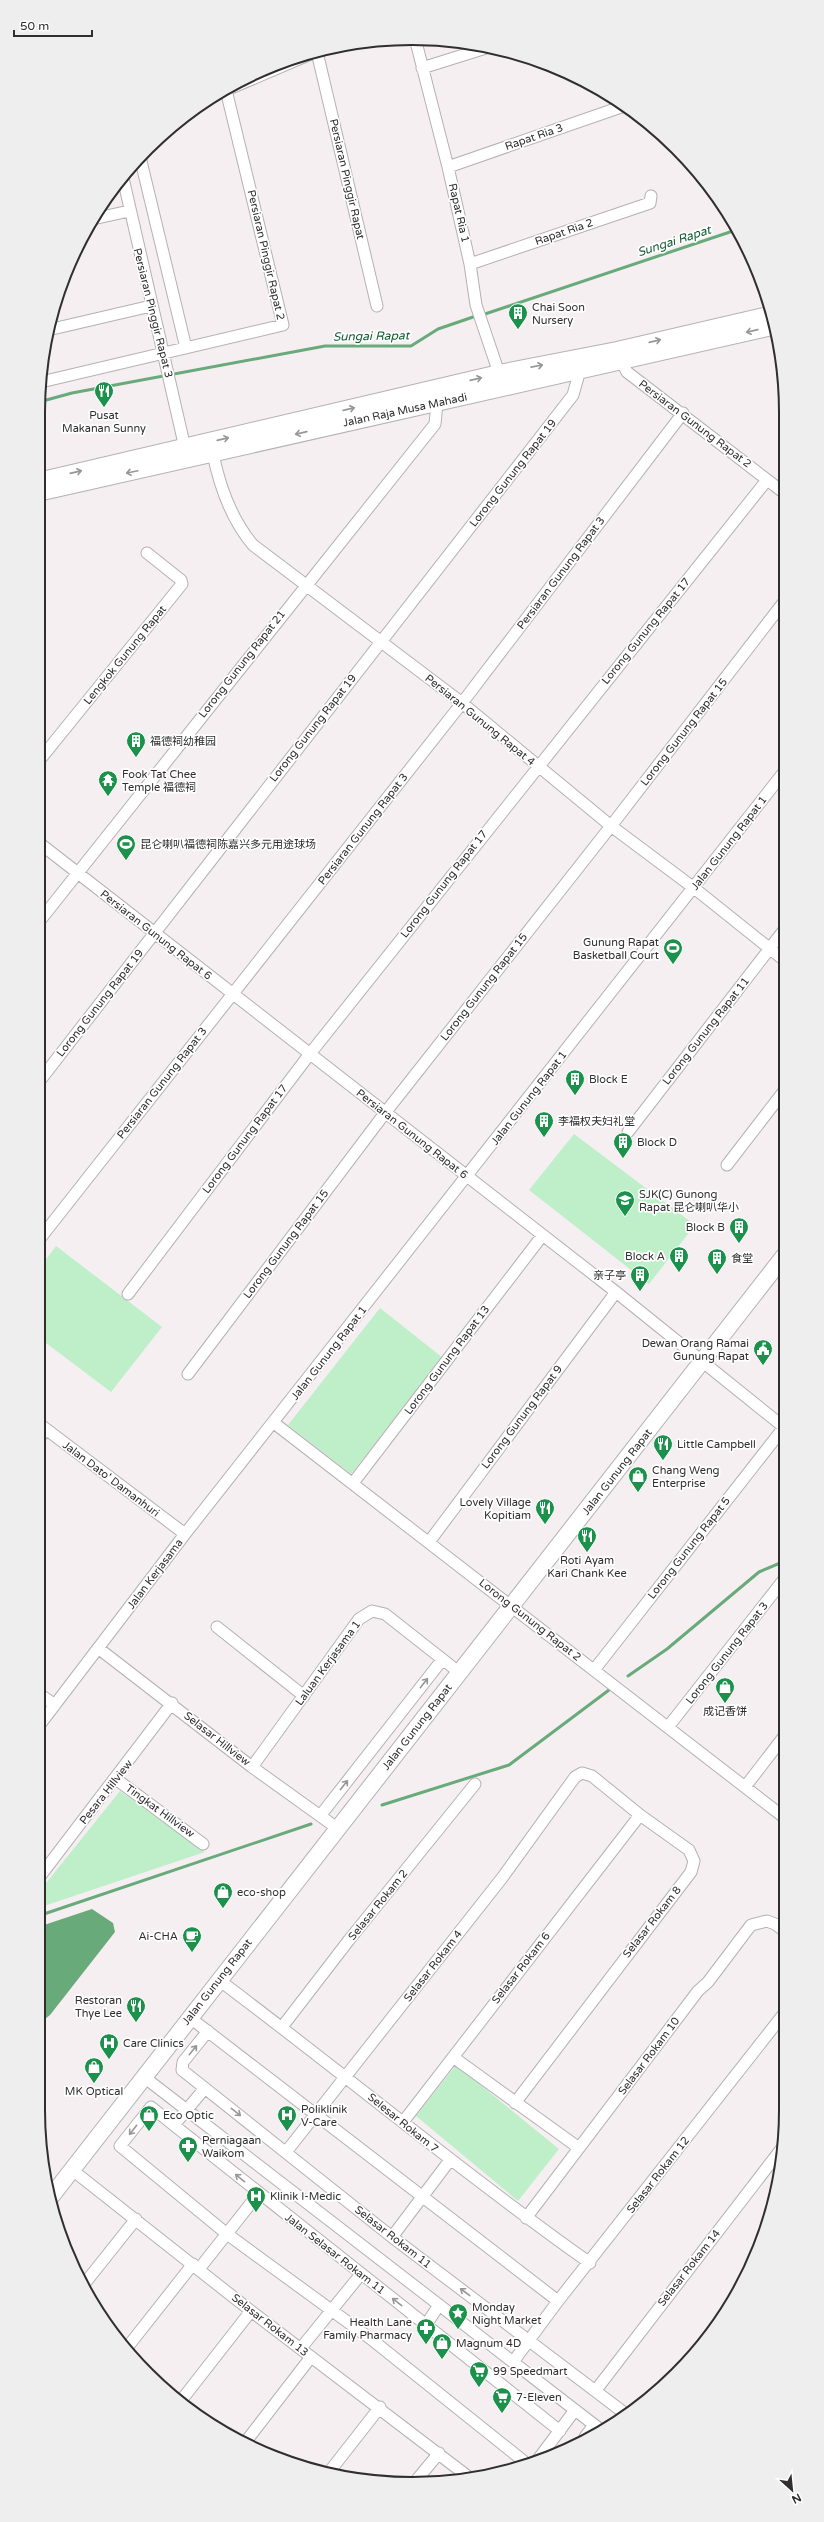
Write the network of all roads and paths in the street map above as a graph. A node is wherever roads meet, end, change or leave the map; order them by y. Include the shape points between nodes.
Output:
1 (417, 45) edge
2 (475, 51) edge
3 (318, 58) edge
4 (422, 68) junction
5 (226, 96) edge
6 (617, 108) edge
7 (142, 164) edge
8 (448, 167) junction
9 (124, 185) edge
10 (651, 196) dead end
11 (129, 211) junction
12 (101, 217) edge
13 (470, 264) junction
14 (151, 306) junction
15 (377, 306) dead end
16 (766, 316) edge
17 (55, 328) edge
18 (769, 328) edge
19 (186, 348) junction
20 (163, 353) junction
21 (619, 356) junction
22 (580, 370) junction
23 (501, 380) junction
24 (47, 381) edge
25 (437, 403) junction
26 (683, 413) junction
27 (185, 448) junction
28 (212, 455) junction
29 (156, 467) junction
30 (45, 479) edge
31 (767, 480) junction
32 (779, 489) edge
33 (45, 491) edge
34 (147, 553) dead end
35 (306, 584) junction
36 (779, 608) edge
37 (381, 642) junction
38 (462, 703) junction
39 (45, 753) edge
40 (538, 767) junction
41 (779, 778) edge
42 (611, 826) junction
43 (45, 848) edge
44 (76, 873) junction
45 (694, 888) junction
46 (45, 914) edge
47 (154, 932) junction
48 (779, 937) edge
49 (770, 949) junction
50 (779, 956) edge
51 (232, 994) junction
52 (309, 1055) junction
53 (45, 1074) edge
54 (779, 1097) edge
55 (385, 1113) junction
56 (628, 1132) dead end
57 (727, 1165) dead end
58 (467, 1177) junction
59 (45, 1232) edge
60 (542, 1236) junction
61 (779, 1262) edge
62 (616, 1292) junction
63 (128, 1294) dead end
64 (702, 1362) junction
65 (188, 1374) dead end
66 (274, 1423) junction
67 (779, 1423) edge
68 (45, 1428) edge
69 (779, 1433) edge
70 (353, 1483) junction
71 (185, 1534) junction
72 (429, 1542) junction
73 (779, 1586) edge
74 (512, 1607) junction
75 (217, 1627) dead end
76 (98, 1648) junction
77 (442, 1660) junction
78 (594, 1670) junction
79 (460, 1673) junction
80 (304, 1696) junction
81 (45, 1698) edge
82 (172, 1703) junction
83 (55, 1705) junction
84 (45, 1717) edge
85 (668, 1727) junction
86 (779, 1743) edge
87 (252, 1767) junction
88 (575, 1777) joint
89 (116, 1779) junction
90 (475, 1784) dead end
91 (745, 1787) junction
92 (779, 1813) edge
93 (640, 1815) junction
94 (320, 1816) junction
95 (337, 1828) junction
96 (203, 1844) dead end
97 (45, 1870) edge
98 (779, 1927) edge
99 (219, 1980) junction
100 (189, 2017) junction
101 (779, 2020) edge
102 (282, 2028) junction
103 (208, 2030) junction
104 (453, 2057) junction
105 (144, 2077) junction
106 (346, 2077) junction
107 (205, 2088) junction
108 (515, 2103) junction
109 (186, 2110) junction
110 (317, 2114) junction
111 (403, 2122) junction
112 (174, 2125) junction
113 (578, 2148) junction
114 (286, 2152) junction
115 (776, 2156) edge
116 (450, 2160) junction
117 (71, 2169) junction
118 (55, 2192) edge
119 (259, 2193) junction
120 (420, 2197) junction
121 (526, 2218) junction
122 (136, 2219) junction
123 (227, 2234) junction
124 (392, 2237) junction
125 (590, 2263) junction
126 (196, 2266) junction
127 (361, 2274) junction
128 (87, 2280) edge
129 (558, 2301) junction
130 (439, 2305) junction
131 (251, 2311) junction
132 (332, 2311) junction
133 (426, 2325) junction
134 (530, 2340) junction
135 (130, 2344) edge
136 (301, 2348) junction
137 (312, 2356) junction
138 (513, 2362) junction
139 (596, 2390) junction
140 (184, 2397) edge
141 (380, 2407) junction
142 (575, 2410) junction
143 (622, 2411) edge
144 (597, 2427) edge
145 (560, 2430) junction
146 (248, 2438) edge
147 (439, 2453) junction
148 (543, 2453) edge
149 (522, 2460) edge
150 (332, 2468) edge
151 (464, 2473) edge
152 (419, 2477) edge

1 - 4 street, Rapat Ria 1
2 - 4 street
3 - 15 street, Persiaran Pinggir Rapat
4 - 8 street, Rapat Ria 1
5 - 19 street, Persiaran Pinggir Rapat 2 via 283,324
6 - 8 street, Rapat Ria 3
7 - 19 street
8 - 13 street, Rapat Ria 1
9 - 11 street, Persiaran Pinggir Rapat 3
10 - 13 street, Rapat Ria 2 via 650,203
11 - 12 street
11 - 14 street, Persiaran Pinggir Rapat 3
13 - 23 street, Rapat Ria 1 via 476,304
14 - 17 street
14 - 20 street, Persiaran Pinggir Rapat 3
21 -> 16 main road, Jalan Raja Musa Mahadi
18 -> 21 main road, Jalan Raja Musa Mahadi
19 - 20 street, Persiaran Pinggir Rapat 2
20 - 24 street, Persiaran Pinggir Rapat 2
20 - 27 street, Persiaran Pinggir Rapat 3
21 - 22 main road, Jalan Raja Musa Mahadi
23 -> 21 main road, Jalan Raja Musa Mahadi
21 - 26 street, Persiaran Gunung Rapat 2 via 627,372
22 - 23 main road, Jalan Raja Musa Mahadi
22 - 37 street, Lorong Gunung Rapat 19 via 573,395
23 - 25 main road, Jalan Raja Musa Mahadi
27 -> 23 main road, Jalan Raja Musa Mahadi
25 -> 28 main road, Jalan Raja Musa Mahadi
25 - 35 street, Lorong Gunung Rapat 21 via 435,424
26 - 31 street, Persiaran Gunung Rapat 2
26 - 38 street, Persiaran Gunung Rapat 3
27 - 28 main road via 192,454
27 - 29 main road via 177,459
30 -> 27 main road, Jalan Raja Musa Mahadi
28 - 29 main road, Jalan Raja Musa Mahadi
28 - 35 street, Persiaran Gunung Rapat 4 via 228,507 241,531 253,545
29 -> 33 main road, Jalan Raja Musa Mahadi
31 - 32 street, Persiaran Gunung Rapat 2
31 - 40 street, Lorong Gunung Rapat 17
34 - 39 street, Lengkok Gunung Rapat via 182,584
35 - 37 street, Persiaran Gunung Rapat 4
35 - 44 street, Lorong Gunung Rapat 21
36 - 42 street, Lorong Gunung Rapat 15
37 - 38 street, Persiaran Gunung Rapat 4
37 - 47 street, Lorong Gunung Rapat 19
38 - 40 street, Persiaran Gunung Rapat 4
38 - 51 street, Persiaran Gunung Rapat 3
40 - 42 street, Persiaran Gunung Rapat 4
40 - 52 street, Lorong Gunung Rapat 17
41 - 45 street, Jalan Gunung Rapat 1
42 - 45 street, Persiaran Gunung Rapat 4
42 - 55 street, Lorong Gunung Rapat 15
43 - 44 street, Persiaran Gunung Rapat 6
44 - 46 street, Lorong Gunung Rapat 21
44 - 47 street, Persiaran Gunung Rapat 6
45 - 49 street, Persiaran Gunung Rapat 4
45 - 58 street, Jalan Gunung Rapat 1
47 - 51 street, Persiaran Gunung Rapat 6
47 - 53 street, Lorong Gunung Rapat 19
48 - 49 street, Lorong Gunung Rapat 11
49 - 50 street, Persiaran Gunung Rapat 4
49 - 56 street, Lorong Gunung Rapat 11
51 - 52 street, Persiaran Gunung Rapat 6
51 - 59 street, Persiaran Gunung Rapat 3
52 - 55 street, Persiaran Gunung Rapat 6
52 - 63 street, Lorong Gunung Rapat 17
54 - 57 street
55 - 58 street, Persiaran Gunung Rapat 6
55 - 65 street, Lorong Gunung Rapat 15
58 - 60 street, Persiaran Gunung Rapat 6
58 - 66 street, Jalan Gunung Rapat 1
60 - 62 street, Persiaran Gunung Rapat 6
60 - 70 street, Lorong Gunung Rapat 13
61 - 64 main road, Jalan Gunung Rapat
62 - 64 street, Persiaran Gunung Rapat 6
62 - 72 street, Lorong Gunung Rapat 9
64 - 67 street, Persiaran Gunung Rapat 6
64 - 74 main road, Jalan Gunung Rapat
66 - 70 street, Lorong Gunung Rapat 2
66 - 71 street, Jalan Kerjasama
68 - 71 street, Jalan Dato' Damanhuri
69 - 78 street, Lorong Gunung Rapat 5
70 - 72 street, Lorong Gunung Rapat 2
71 - 76 street, Jalan Kerjasama
72 - 74 street, Lorong Gunung Rapat 2
73 - 85 street, Lorong Gunung Rapat 3
74 - 78 street, Lorong Gunung Rapat 2
74 - 79 main road, Jalan Gunung Rapat
75 - 80 street
76 - 82 street, Selasar Hillview
76 - 83 street, Jalan Kerjasama
77 - 79 street, Laluan Kerjasama 1
77 - 80 street, Laluan Kerjasama 1 via 385,1614 372,1611 359,1619
94 -> 77 street
78 - 85 street, Lorong Gunung Rapat 2
79 - 95 main road, Jalan Gunung Rapat
80 - 87 street, Laluan Kerjasama 1
81 - 83 street
82 - 87 street, Selasar Hillview
82 - 89 street, Pesara Hillview
83 - 84 street, Jalan Kerjasama
85 - 91 street, Lorong Gunung Rapat 2
86 - 91 street
87 - 94 street, Selasar Hillview
88 - 93 street, Selasar Rokam 8 via 582,1773 592,1776
88 - 106 street, Selasar Rokam 4 via 502,1878
89 - 96 street, Tingkat Hillview
89 - 97 street, Pesara Hillview
90 - 102 street, Selasar Rokam 2 via 349,1940
91 - 92 street, Lorong Gunung Rapat 2
93 - 104 street, Selasar Rokam 6
93 - 108 street, Selasar Rokam 8 via 689,1850 694,1861 691,1872
94 - 95 street, Selasar Hillview
95 - 99 main road, Jalan Gunung Rapat
98 - 113 street, Selasar Rokam 10 via 767,1921 751,1925
99 - 100 main road, Jalan Gunung Rapat
99 - 102 street, Selesar Rokam 7
100 - 103 street
100 - 105 main road, Jalan Gunung Rapat
101 - 125 street, Selasar Rokam 12
102 - 106 street, Selesar Rokam 7
107 -> 103 street, Selasar Rokam 11 via 182,2070 183,2062
103 - 110 street
104 - 108 street
104 - 111 street, Selasar Rokam 6
105 - 109 street
105 - 117 main road, Jalan Gunung Rapat
106 - 110 street, Selasar Rokam 4
106 - 111 street, Selesar Rokam 7
107 - 109 street
107 -> 114 street, Selasar Rokam 11
108 - 113 street
109 - 112 street
109 - 130 street
110 - 114 street, Selasar Rokam 4
110 - 120 street
111 - 116 street, Selesar Rokam 7
119 -> 112 street, Jalan Selasar Rokam 11
112 -> 123 street, Jalan Selasar Rokam 11 via 151,2106 120,2146
113 - 121 street, Selasar Rokam 10
114 - 124 street, Selasar Rokam 11
115 - 139 street, Selasar Rokam 14
116 - 120 street
116 - 121 street, Selesar Rokam 7
117 - 118 main road, Jalan Gunung Rapat
117 - 122 street, Selasar Rokam 13
119 - 123 street
119 - 127 street, Jalan Selasar Rokam 11
120 - 124 street
120 - 129 street
121 - 125 street, Selesar Rokam 7
122 - 126 street, Selasar Rokam 13
122 - 128 street
123 - 126 street
123 - 132 street
134 -> 124 street, Selasar Rokam 11
125 - 129 street, Selasar Rokam 12
126 - 131 street, Selasar Rokam 13
126 - 135 street
127 - 132 street
133 -> 127 street, Jalan Selasar Rokam 11
129 - 134 street, Selasar Rokam 12
130 - 133 street
130 - 138 street
131 - 136 street, Selasar Rokam 13
131 - 140 street
132 - 136 street
132 - 149 street via 442,2394
133 - 145 street, Jalan Selasar Rokam 11
134 - 138 street, Selasar Rokam 12
134 - 139 street, Selasar Rokam 11
136 - 137 street, Selasar Rokam 13
137 - 141 street, Selasar Rokam 13
137 - 146 street
138 - 142 street
139 - 143 street, Selasar Rokam 11
141 - 147 street, Selasar Rokam 13
141 - 150 street
142 - 144 street
142 - 145 street
145 - 148 street
147 - 151 street, Selasar Rokam 13
147 - 152 street

